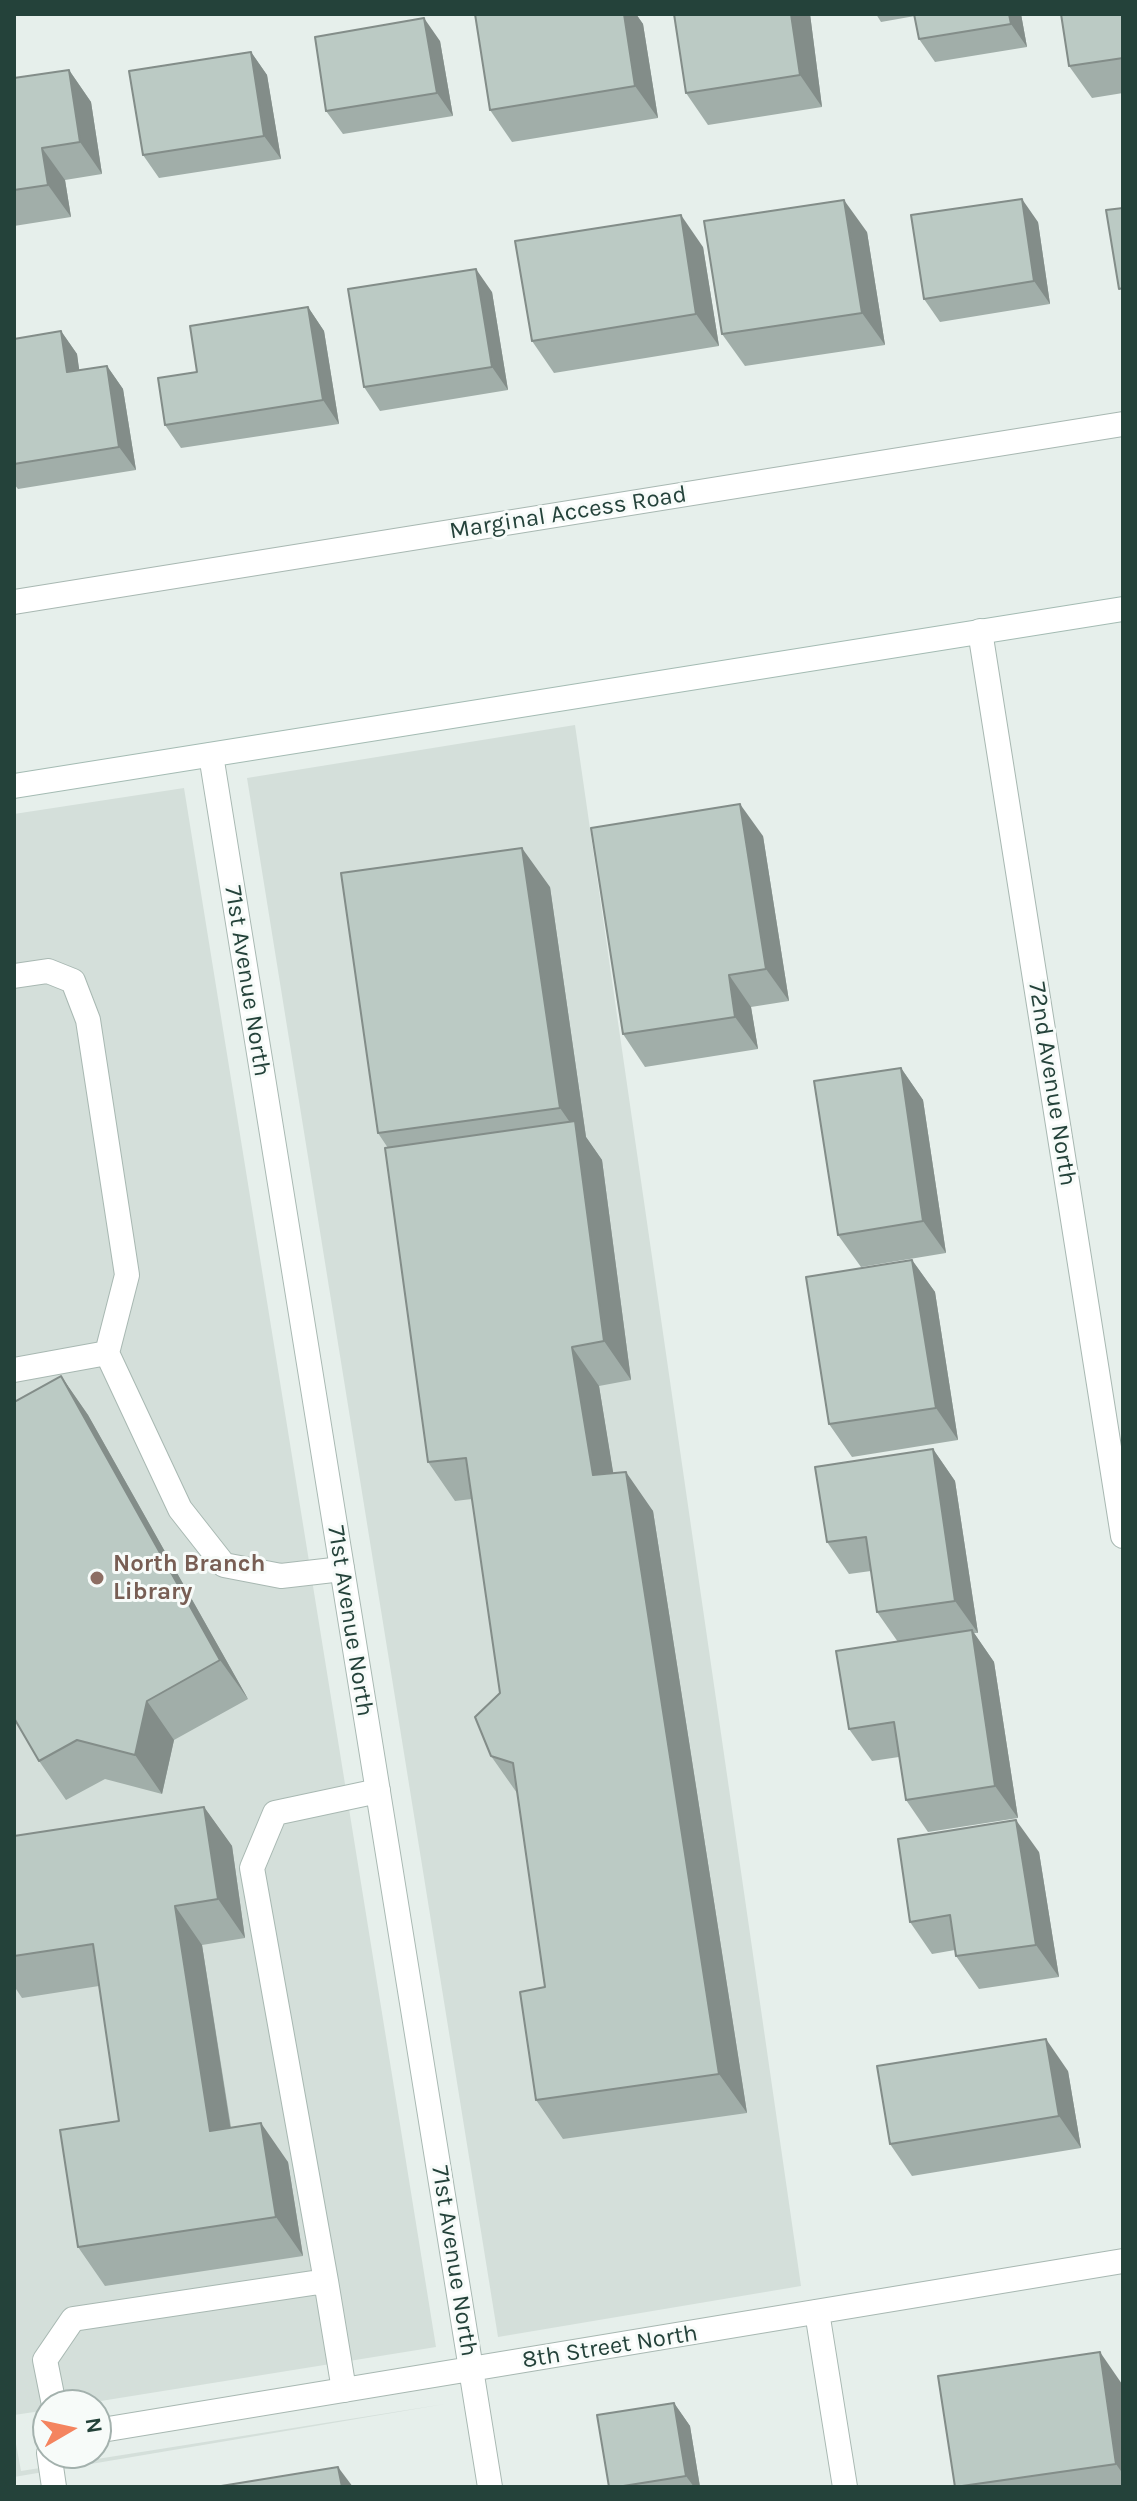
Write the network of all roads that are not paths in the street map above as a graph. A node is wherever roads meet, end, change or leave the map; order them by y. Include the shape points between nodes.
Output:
1 (1123, 424) edge
2 (14, 602) edge
3 (1123, 609) edge
4 (980, 631) junction
5 (211, 755) junction
6 (14, 786) edge
7 (14, 976) edge
8 (107, 1353) junction
9 (14, 1370) edge
10 (1123, 1536) edge
11 (342, 1569) junction
12 (378, 1791) junction
13 (1123, 2261) edge
14 (326, 2281) junction
15 (817, 2312) junction
16 (471, 2370) junction
17 (51, 2389) edge
18 (344, 2390) junction
19 (112, 2428) edge
20 (490, 2487) edge
21 (845, 2487) edge

1 - 2 street, Marginal Access Road
3 - 4 street
4 - 5 street
4 - 10 street, 72nd Avenue North
5 - 6 street
5 - 11 street, 71st Avenue North
7 - 8 street via 48,971 73,981 88,1020 127,1275
8 - 9 street
8 - 11 street via 180,1509 224,1565 281,1576
11 - 12 street, 71st Avenue North
12 - 14 street via 275,1813 252,1868
12 - 16 street, 71st Avenue North
13 - 15 street, 8th Street North
14 - 17 street via 73,2319 45,2360
14 - 18 street
15 - 16 street, 8th Street North
15 - 21 street
16 - 18 street, 8th Street North
16 - 20 street, 71st Avenue North
18 - 19 street, 8th Street North

